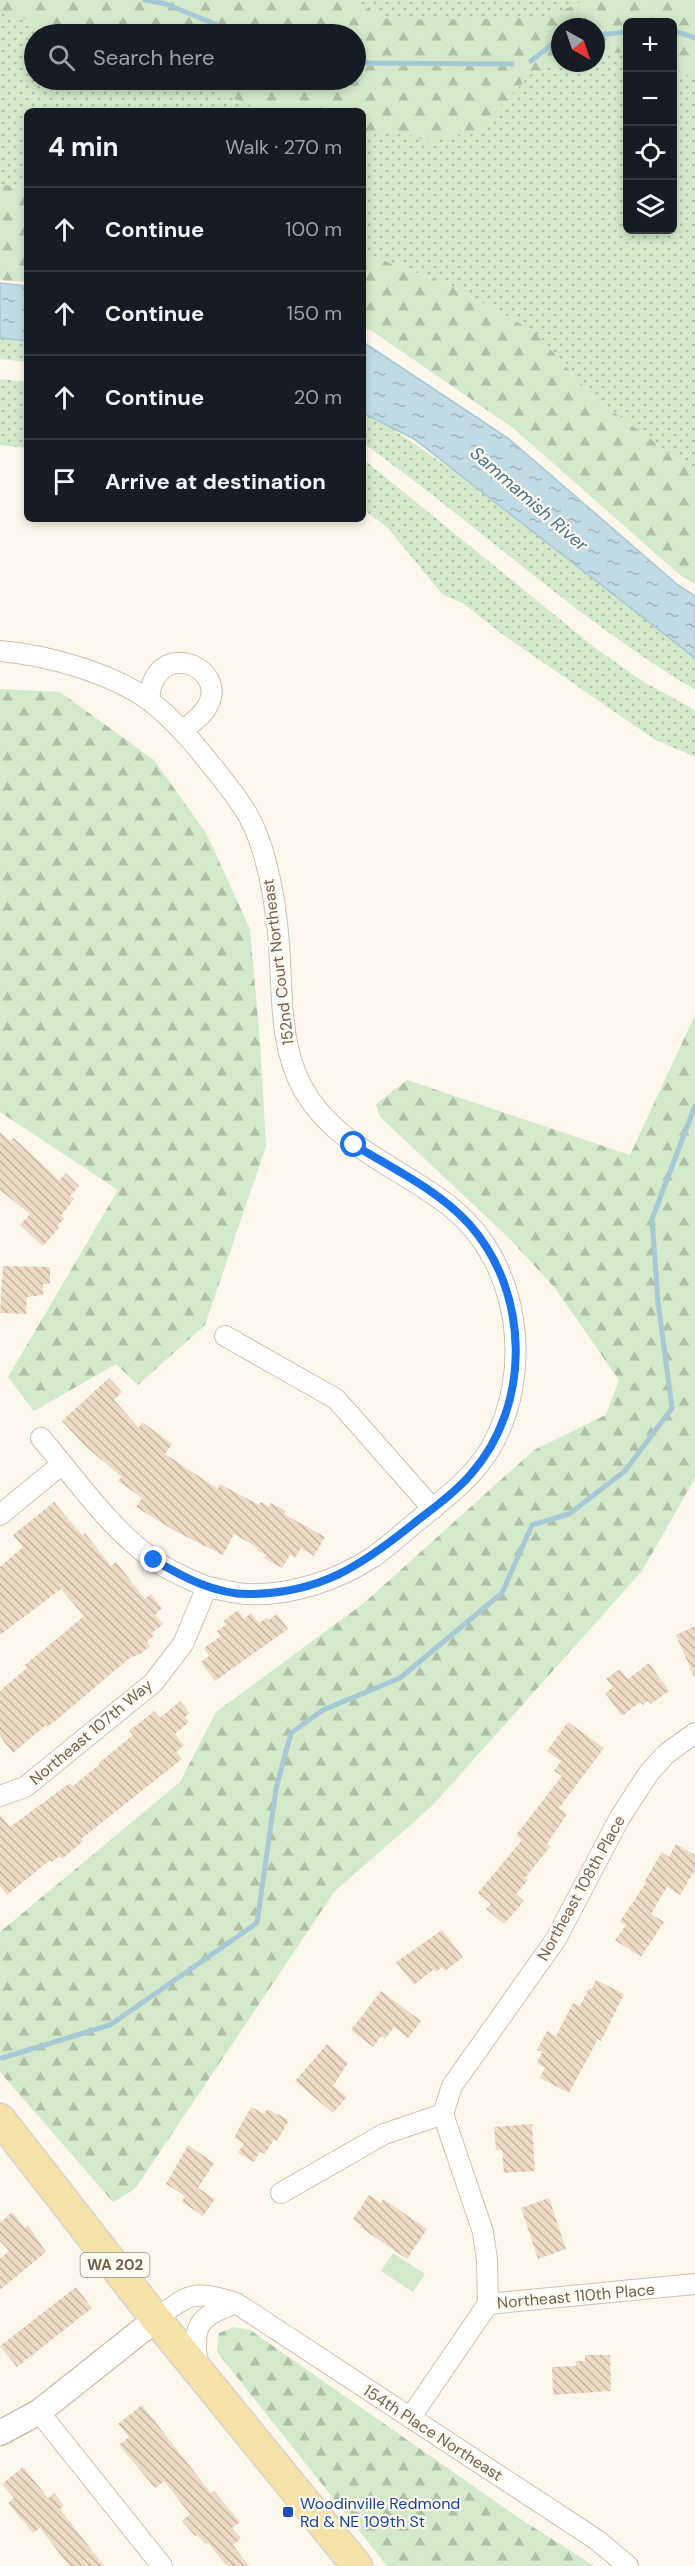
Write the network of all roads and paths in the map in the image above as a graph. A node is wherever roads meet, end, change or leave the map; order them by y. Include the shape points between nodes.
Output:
1 (0, 651) edge
2 (149, 700) junction
3 (183, 730) junction
4 (225, 1336) dead end
5 (41, 1438) dead end
6 (62, 1464) junction
7 (433, 1509) junction
8 (0, 1515) edge
9 (207, 1587) junction
10 (695, 1734) edge
11 (2, 1796) edge
12 (443, 2114) junction
13 (0, 2118) edge
14 (281, 2193) dead end
15 (695, 2284) edge
16 (236, 2303) junction
17 (488, 2304) junction
18 (156, 2319) junction
19 (198, 2370) junction
20 (39, 2412) junction
21 (410, 2418) junction
22 (0, 2433) edge
23 (162, 2566) edge
24 (357, 2566) edge
25 (628, 2566) edge

1 - 2 street, 152nd Court Northeast via 82,669
2 - 3 street, 152nd Court Northeast
2 - 3 street via 153,681 165,665 181,662 198,666 210,682 210,701
3 - 7 street, 152nd Court Northeast via 250,819 262,851 278,927 290,1060 303,1088 318,1110 354,1145 432,1193 470,1225 500,1275 510,1303 516,1365 508,1410 490,1448 471,1475
4 - 7 street via 336,1399
5 - 6 street
6 - 8 street
6 - 9 street via 120,1531 154,1560
7 - 9 street via 373,1557 335,1578 296,1590 249,1594
9 - 11 street, Northeast 107th Way via 183,1644 153,1683 25,1787
10 - 12 street, Northeast 108th Place via 666,1754 648,1774 619,1819 556,1939 452,2086
12 - 14 street via 384,2134
12 - 17 street via 483,2232
13 - 18 main road, WA 202
15 - 17 street, Northeast 110th Place
16 - 18 street, 154th Place Northeast via 196,2294
16 - 19 street via 213,2311 200,2323 195,2338
16 - 21 street, 154th Place Northeast
17 - 21 street, Northeast 110th Place
18 - 19 main road, WA 202
18 - 20 street
19 - 24 main road, WA 202
20 - 22 street
20 - 23 street
21 - 25 street, 154th Place Northeast via 597,2540

